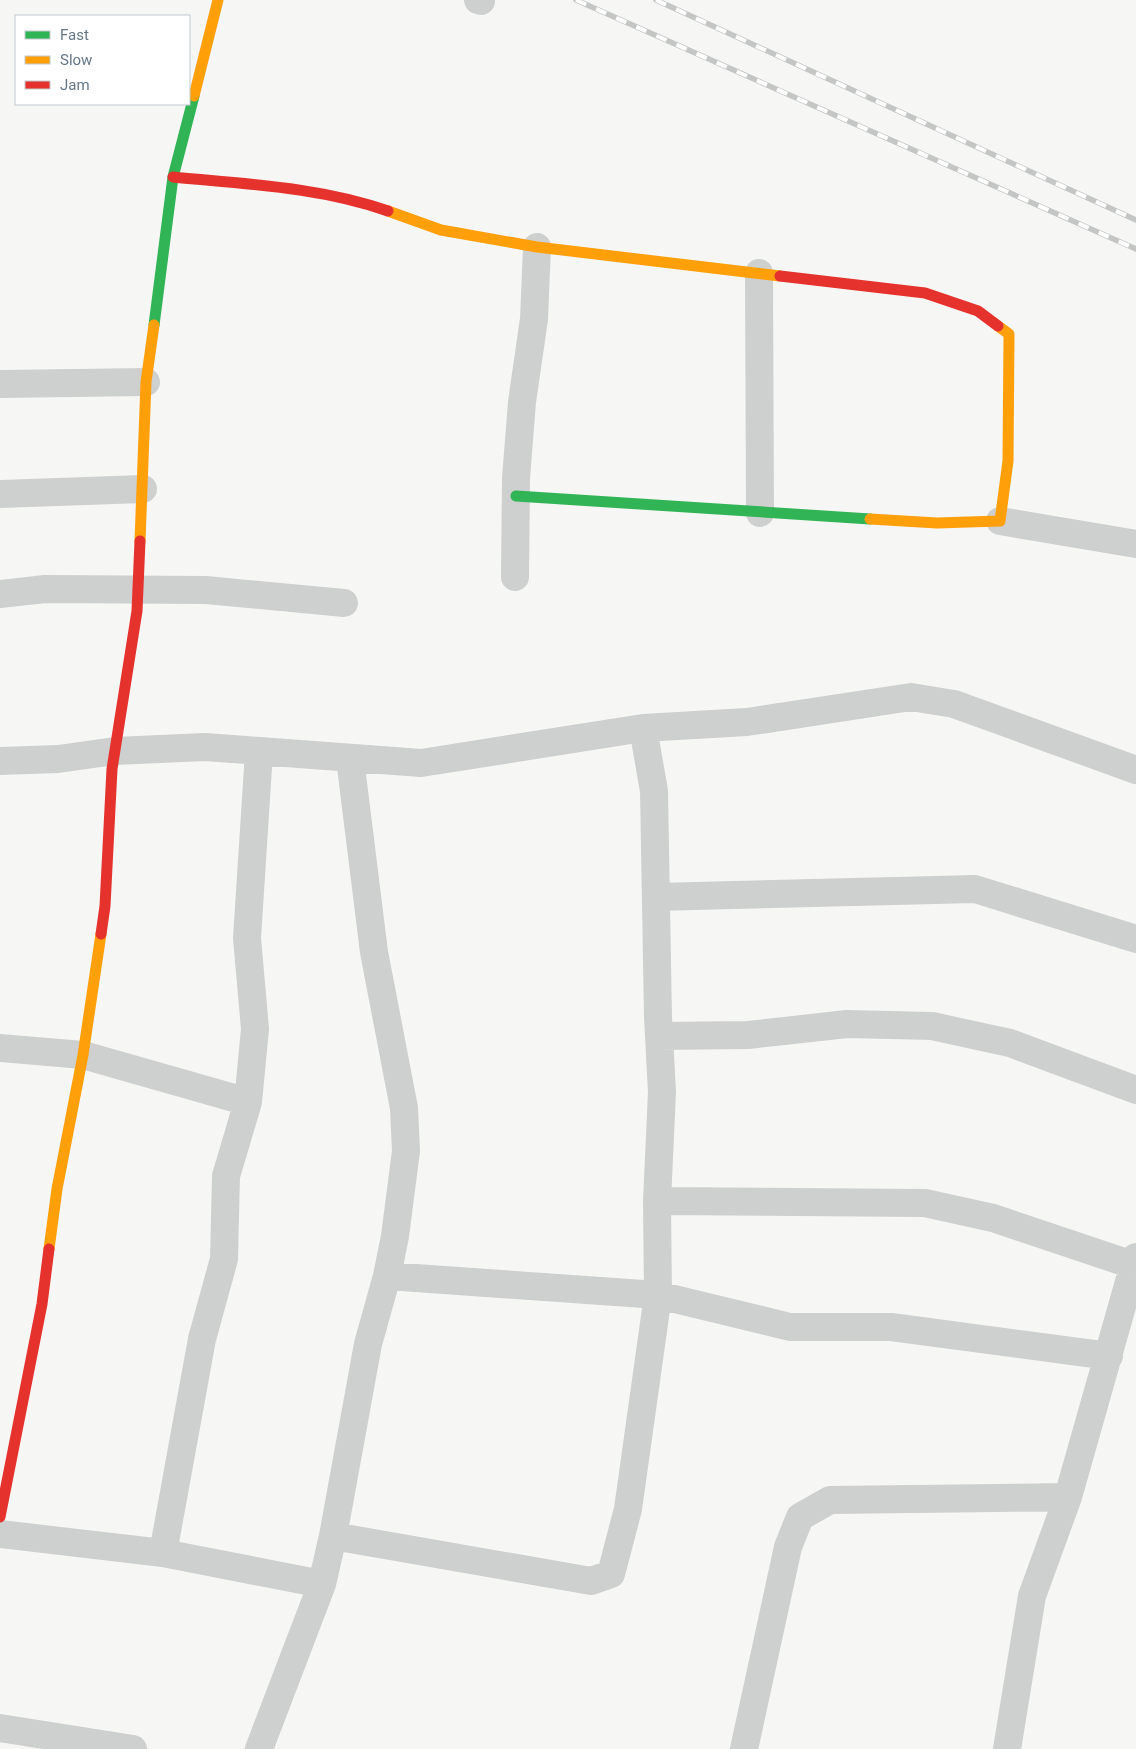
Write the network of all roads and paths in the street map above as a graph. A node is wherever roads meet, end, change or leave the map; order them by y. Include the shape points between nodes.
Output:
1 (218, 0) edge
2 (173, 177) junction
3 (537, 247) junction
4 (759, 273) junction
5 (146, 382) junction
6 (0, 384) edge
7 (143, 489) junction
8 (0, 494) edge
9 (516, 496) junction
10 (760, 513) junction
11 (1000, 521) junction
12 (1136, 544) edge
13 (515, 577) dead end
14 (138, 591) junction
15 (0, 594) edge
16 (344, 603) dead end
17 (643, 728) junction
18 (115, 751) junction
19 (259, 752) junction
20 (350, 759) junction
21 (0, 760) edge
22 (1136, 770) edge
23 (656, 896) junction
24 (1136, 939) edge
25 (659, 1036) junction
26 (0, 1048) edge
27 (83, 1055) junction
28 (1136, 1090) edge
29 (248, 1102) junction
30 (657, 1201) junction
31 (1135, 1261) edge
32 (387, 1276) junction
33 (658, 1295) junction
34 (1108, 1356) junction
35 (1068, 1497) junction
36 (0, 1517) edge
37 (0, 1534) edge
38 (333, 1536) junction
39 (163, 1553) junction
40 (322, 1584) junction
41 (0, 1728) edge
42 (134, 1749) edge
43 (259, 1749) edge
44 (744, 1749) edge
45 (1007, 1749) edge

1 - 2 street
2 - 3 street via 249,184 356,200 441,230
2 - 5 street
3 - 4 street
3 - 9 street via 534,320 522,402
4 - 10 street
4 - 11 street via 925,293 978,311 1009,334 1008,461
5 - 6 street
5 - 7 street
7 - 8 street
7 - 14 street
9 - 10 street
9 - 13 street
10 - 11 street via 937,523
11 - 12 street
14 - 15 street via 45,588
14 - 16 street via 206,590
14 - 18 street
17 - 20 street via 421,762
17 - 22 street via 747,722 910,697 954,704
17 - 23 street via 654,791
18 - 19 street via 206,747
18 - 21 street via 58,759
18 - 27 street via 105,906
19 - 20 street
19 - 29 street via 247,938 255,1029
20 - 32 street via 374,952 404,1108 406,1151
23 - 24 street via 975,889
23 - 25 street
25 - 28 street via 748,1035 847,1024 932,1026 1010,1043
25 - 30 street via 662,1092
26 - 27 street
27 - 29 street
27 - 36 street via 57,1189 42,1304
29 - 39 street via 226,1176 224,1259 202,1339
30 - 31 street via 925,1203 993,1218
30 - 33 street
31 - 34 street
32 - 33 street
32 - 38 street via 368,1344
33 - 34 street via 790,1327 891,1327
33 - 38 street via 628,1509 611,1574 591,1581
34 - 35 street
35 - 44 street via 830,1500 800,1517 788,1547
35 - 45 street via 1032,1596
37 - 39 street
38 - 40 street
39 - 40 street
40 - 43 street
41 - 42 street

